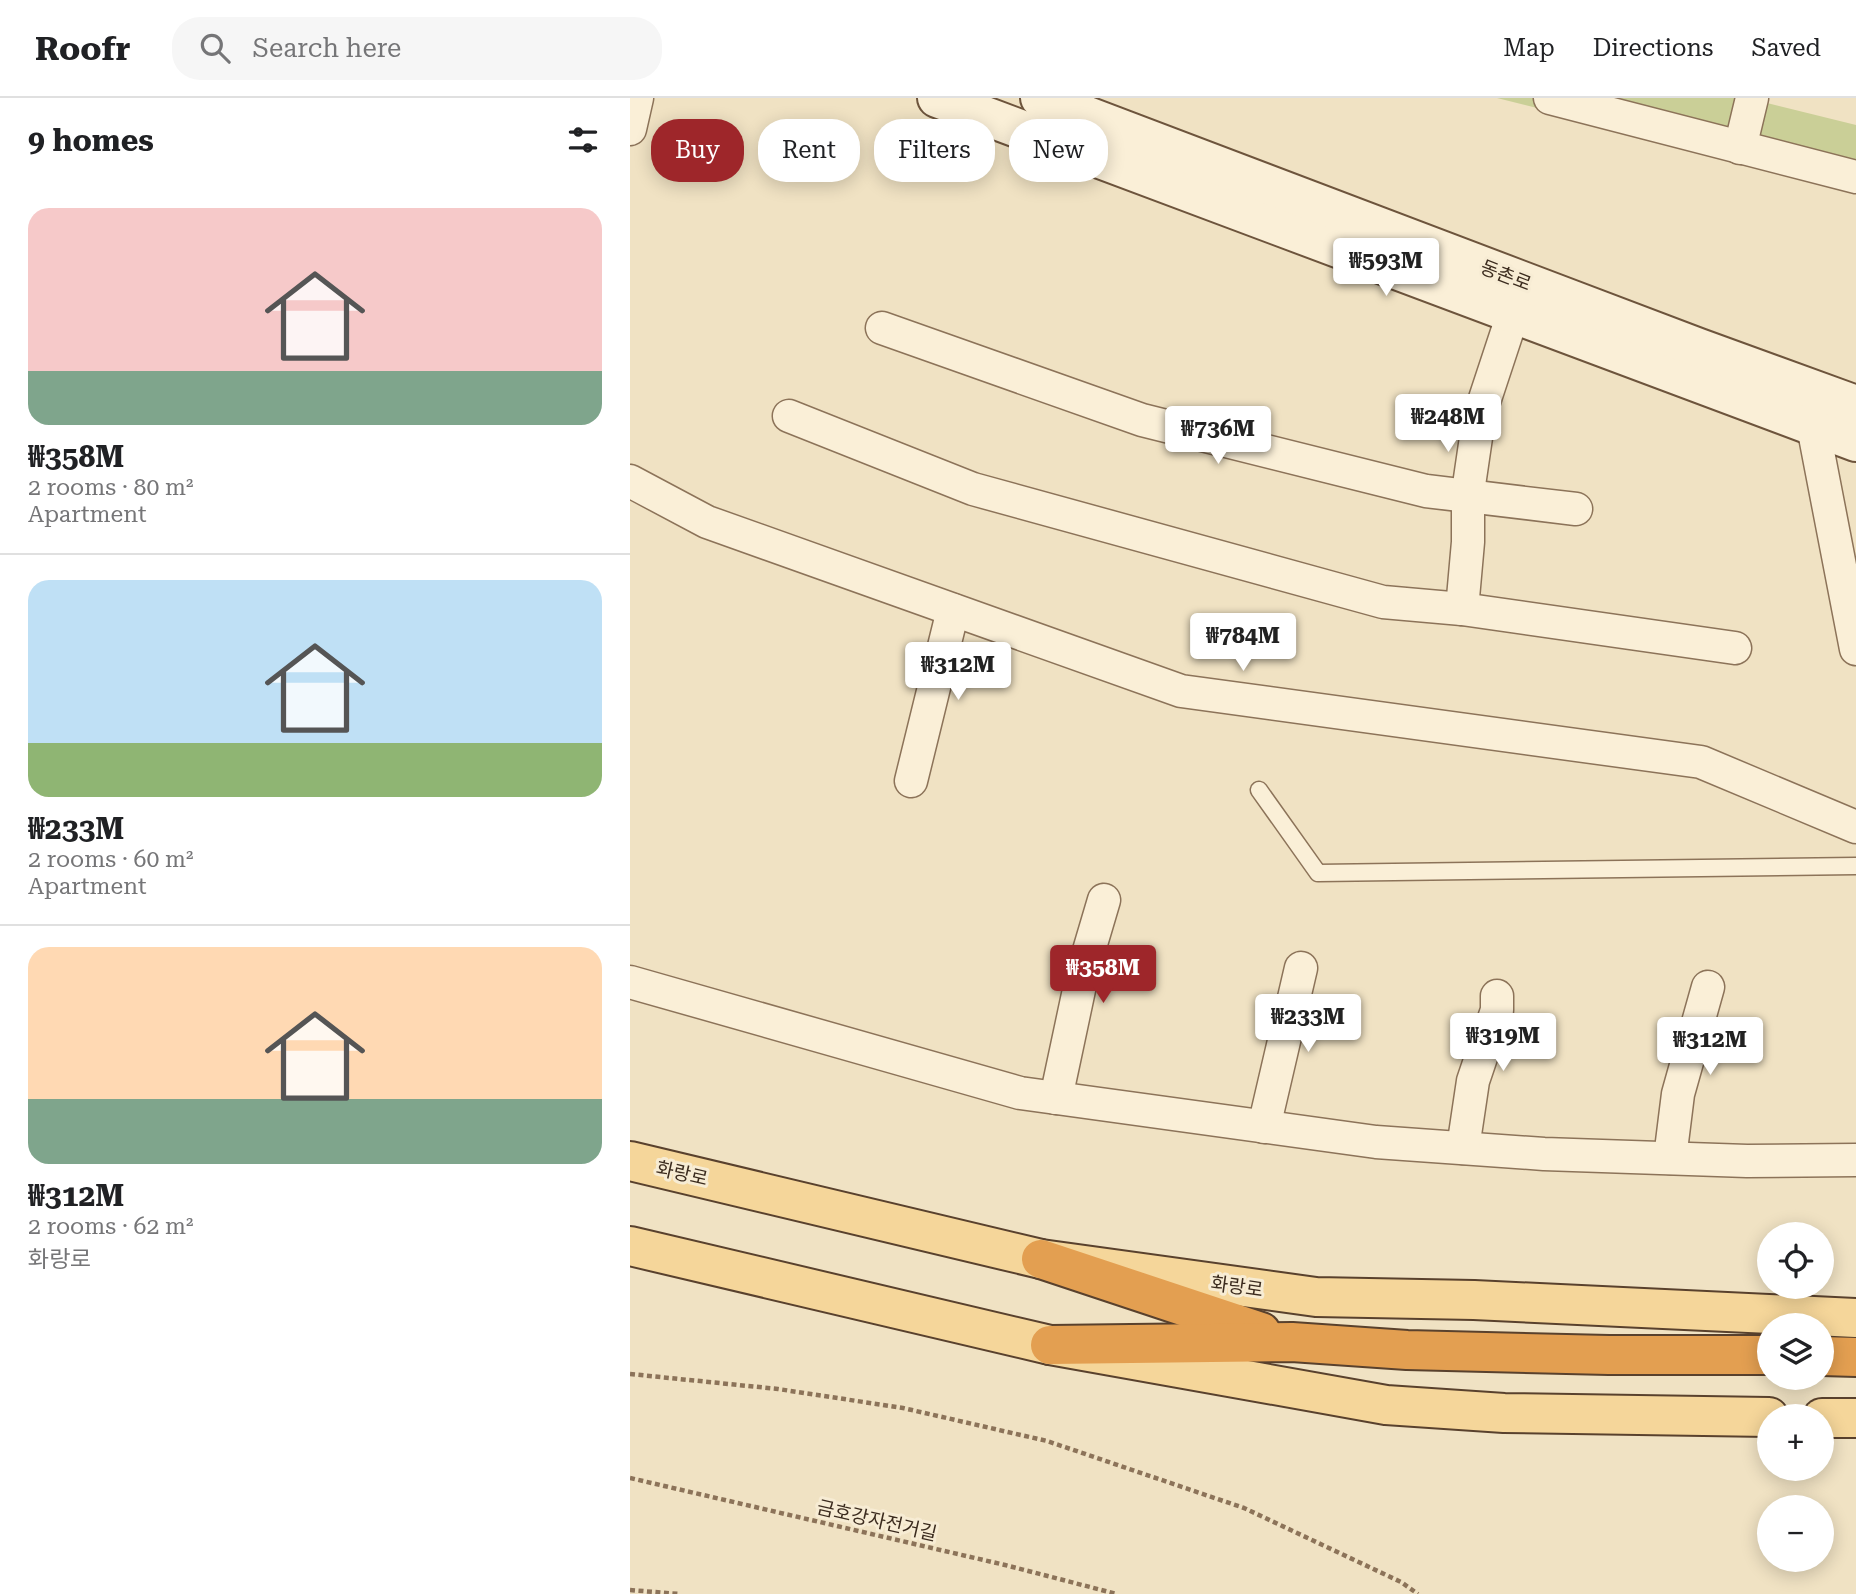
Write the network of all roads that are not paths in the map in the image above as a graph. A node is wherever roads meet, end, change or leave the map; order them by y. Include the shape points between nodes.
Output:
1 (637, 98) edge
2 (937, 98) edge
3 (1040, 98) edge
4 (1550, 98) edge
5 (1752, 98) edge
6 (630, 128) edge
7 (1740, 148) junction
8 (1856, 177) edge
9 (1513, 314) junction
10 (882, 328) dead end
11 (1856, 405) edge
12 (789, 416) dead end
13 (1813, 426) junction
14 (1856, 442) edge
15 (630, 481) edge
16 (1468, 498) junction
17 (1576, 509) dead end
18 (1462, 609) junction
19 (953, 610) junction
20 (1735, 648) dead end
21 (1856, 649) edge
22 (911, 781) dead end
23 (1259, 790) dead end
24 (1856, 827) edge
25 (1856, 866) edge
26 (1104, 900) dead end
27 (1301, 968) dead end
28 (630, 982) edge
29 (1708, 987) dead end
30 (1497, 996) dead end
31 (1056, 1098) junction
32 (1264, 1127) junction
33 (1464, 1148) junction
34 (1670, 1158) junction
35 (1856, 1160) edge
36 (630, 1161) edge
37 (630, 1246) edge
38 (1041, 1259) junction
39 (1856, 1318) edge
40 (1292, 1342) junction
41 (1050, 1345) junction
42 (1757, 1355) edge
43 (1834, 1356) edge
44 (1856, 1357) edge
45 (1757, 1417) edge
46 (1834, 1418) edge
47 (1856, 1418) edge

1 - 6 street
2 - 9 main road
3 - 11 main road, 동촌로
4 - 7 street
5 - 7 street
7 - 8 street
9 - 13 main road
9 - 16 street via 1479,417
10 - 16 street via 1142,420
12 - 18 street via 973,489 1382,602
13 - 14 main road
13 - 21 street
15 - 19 street via 707,522
16 - 17 street
16 - 18 street
18 - 20 street
19 - 22 street
19 - 24 street via 1181,691 1701,762
23 - 25 lane via 1318,873
26 - 31 street via 1083,971
27 - 32 street
28 - 31 street via 1020,1093
29 - 34 street via 1678,1094
30 - 33 street via 1497,1010 1473,1081
31 - 32 street
32 - 33 street
33 - 34 street
34 - 35 street
36 - 38 main road, 화랑로
37 - 41 main road
38 - 39 main road, 화랑로 via 1315,1297
38 - 40 highway
40 - 41 highway
40 - 42 highway via 1408,1350
41 - 45 main road via 1386,1405 1504,1413
43 - 44 highway
46 - 47 main road

